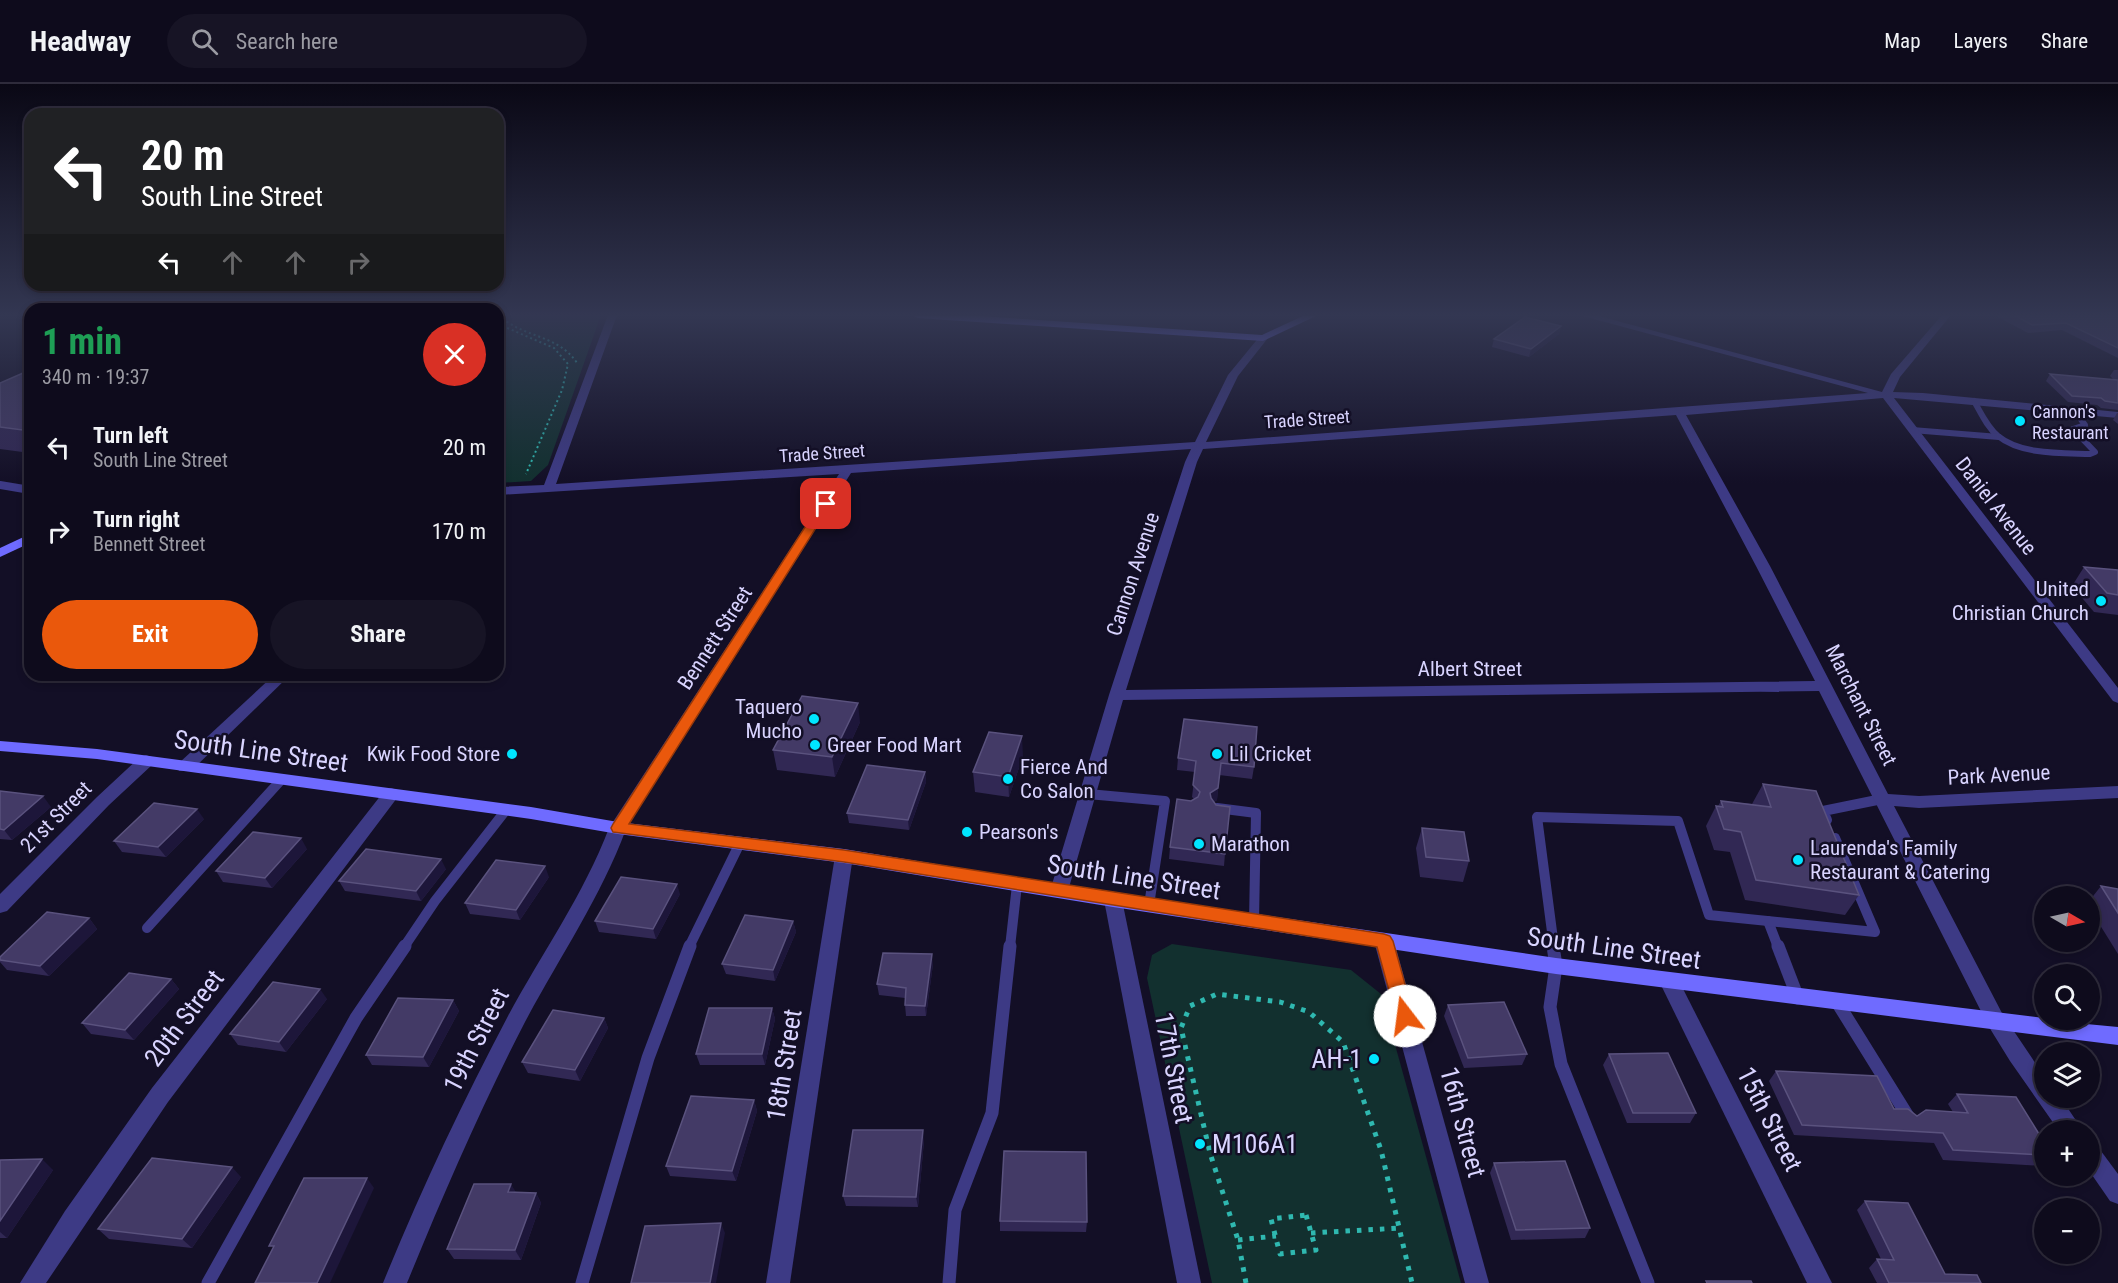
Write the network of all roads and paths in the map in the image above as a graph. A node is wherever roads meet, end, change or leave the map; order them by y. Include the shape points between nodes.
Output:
1 (566, 371) edge
2 (593, 371) edge
3 (1236, 371) edge
4 (1795, 371) edge
5 (1899, 371) edge
6 (1886, 395) junction
7 (1974, 401) junction
8 (2075, 411) junction
9 (1678, 412) junction
10 (2118, 415) edge
11 (1912, 430) junction
12 (1999, 437) junction
13 (1200, 444) junction
14 (546, 447) dead end
15 (537, 448) junction
16 (847, 470) junction
17 (530, 479) dead end
18 (0, 485) edge
19 (24, 489) edge
20 (548, 489) junction
21 (504, 491) edge
22 (24, 541) edge
23 (0, 553) edge
24 (277, 681) edge
25 (1824, 686) junction
26 (1117, 695) junction
27 (2118, 698) edge
28 (0, 746) edge
29 (146, 761) junction
30 (185, 767) junction
31 (281, 780) junction
32 (2118, 792) edge
33 (391, 794) junction
34 (1088, 794) junction
35 (1882, 799) junction
36 (1216, 807) edge
37 (506, 810) junction
38 (618, 828) junction
39 (740, 843) junction
40 (844, 856) junction
41 (1017, 885) junction
42 (1059, 891) junction
43 (1113, 900) junction
44 (1149, 905) junction
45 (0, 906) edge
46 (1254, 921) junction
47 (1768, 921) junction
48 (147, 928) dead end
49 (1384, 941) junction
50 (1556, 966) junction
51 (1669, 981) junction
52 (1798, 998) junction
53 (1837, 1002) junction
54 (1996, 1021) junction
55 (2118, 1036) edge
56 (2034, 1079) edge
57 (2056, 1108) edge
58 (1909, 1118) edge
59 (2065, 1120) edge
60 (2100, 1168) edge
61 (2118, 1193) edge
62 (1400, 1228) junction
63 (1311, 1233) junction
64 (1276, 1236) junction
65 (1238, 1240) junction
66 (32, 1283) edge
67 (208, 1283) edge
68 (395, 1283) edge
69 (582, 1283) edge
70 (778, 1283) edge
71 (950, 1283) edge
72 (1189, 1283) edge
73 (1246, 1283) edge
74 (1412, 1283) edge
75 (1477, 1283) edge
76 (1648, 1283) edge
77 (1820, 1283) edge

1 - 15 path
2 - 20 street
3 - 13 street, Cannon Avenue
4 - 6 street
5 - 6 street
6 - 7 street, Trade Street
6 - 9 street, Trade Street
6 - 11 street, Daniel Avenue
7 - 8 street, Trade Street
7 - 12 lane
8 - 10 street, Trade Street
8 - 12 lane via 2085,425 2073,429 2095,452 2046,452
9 - 13 street, Trade Street
9 - 25 street, Marchant Street
11 - 12 lane
11 - 27 street, Daniel Avenue
13 - 16 street, Trade Street
13 - 26 street, Cannon Avenue
14 - 15 path
15 - 17 path via 526,476
16 - 20 street, Trade Street
16 - 38 street, Bennett Street
18 - 19 lane
20 - 21 street, Trade Street
22 - 23 main road
24 - 30 street
25 - 26 street, Albert Street
25 - 35 street, Marchant Street
26 - 34 street, Cannon Avenue
28 - 29 main road, South Line Street
29 - 30 main road, South Line Street
29 - 45 street, 21st Street
30 - 31 main road, South Line Street
31 - 33 main road, South Line Street
31 - 48 lane
32 - 35 street, Park Avenue via 1919,802
33 - 37 main road, South Line Street
33 - 66 street, 20th Street via 187,1058
34 - 42 street, Cannon Avenue
34 - 44 lane via 1169,802
35 - 47 lane via 1823,811 1875,932
35 - 54 street, Marchant Street
36 - 46 lane via 1256,813
37 - 38 main road, South Line Street
37 - 67 lane via 435,901 356,1018
38 - 39 main road, South Line Street
38 - 68 street, 19th Street via 609,855 535,984 470,1110
39 - 40 main road, South Line Street
39 - 69 lane via 690,944 635,1101
40 - 41 main road, South Line Street
40 - 70 street, 18th Street
41 - 42 main road, South Line Street
41 - 71 lane via 992,1113 955,1210
42 - 43 main road, South Line Street
43 - 44 main road, South Line Street
43 - 72 street, 17th Street
44 - 46 main road, South Line Street
46 - 49 main road, South Line Street
47 - 50 lane via 1709,915 1678,821 1537,817
47 - 52 lane
49 - 50 main road, South Line Street
49 - 75 street, 16th Street
50 - 51 main road, South Line Street
50 - 76 lane via 1550,1006 1561,1064
51 - 52 main road, South Line Street
51 - 77 street, 15th Street
52 - 53 main road, South Line Street
53 - 54 main road, South Line Street
53 - 58 lane
54 - 55 main road, South Line Street
54 - 56 street, Marchant Street
57 - 59 street
60 - 61 street
62 - 63 path
62 - 65 path via 1381,1150 1343,1042 1310,1012 1280,1002 1217,994 1190,1006 1181,1028 1210,1153
62 - 74 path
63 - 64 path via 1306,1215 1271,1219
63 - 64 path via 1316,1250 1280,1254
64 - 65 path
65 - 73 path

